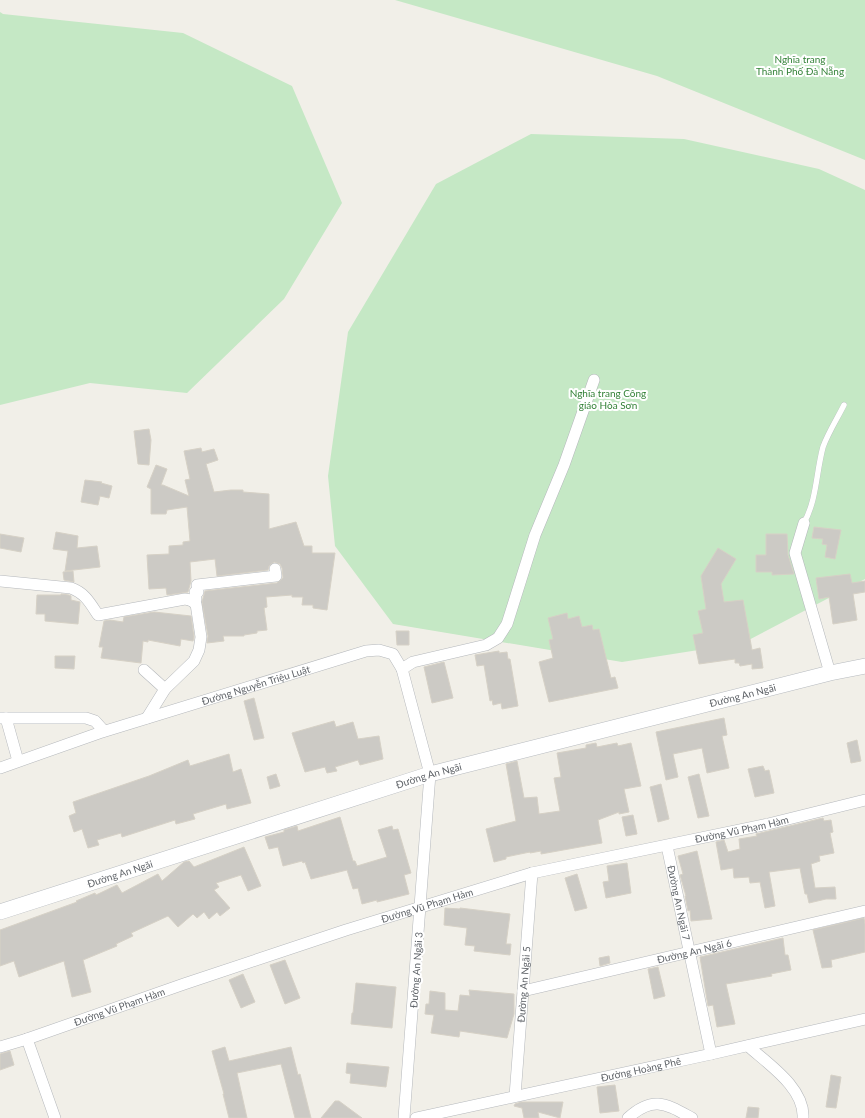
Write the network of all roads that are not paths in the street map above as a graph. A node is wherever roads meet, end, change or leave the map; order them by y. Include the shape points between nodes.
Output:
1 (594, 380) dead end
2 (844, 405) dead end
3 (804, 523) joint
4 (275, 569) dead end
5 (0, 581) edge
6 (190, 600) junction
7 (865, 666) edge
8 (402, 669) junction
9 (144, 670) dead end
10 (830, 673) junction
11 (165, 689) junction
12 (3, 718) edge
13 (147, 718) junction
14 (104, 731) junction
15 (18, 761) junction
16 (0, 768) edge
17 (430, 774) junction
18 (865, 800) edge
19 (667, 846) junction
20 (532, 873) junction
21 (421, 907) junction
22 (865, 911) edge
23 (0, 912) edge
24 (689, 952) junction
25 (523, 991) junction
26 (865, 1019) edge
27 (28, 1039) junction
28 (748, 1046) junction
29 (0, 1047) edge
30 (711, 1054) junction
31 (515, 1096) junction
32 (55, 1118) edge
33 (404, 1118) edge
34 (416, 1118) edge
35 (628, 1118) edge
36 (692, 1118) edge
37 (803, 1118) edge

1 - 8 street via 536,535 507,624 498,638 486,645 413,662
2 - 3 lane via 824,445 812,505
3 - 10 street via 795,553
4 - 6 street via 276,576 197,585 196,599
5 - 6 street via 72,588 85,595 98,615 186,598
6 - 11 street via 196,604 201,637 199,650 194,661
7 - 10 main road, Đường An Ngãi
8 - 13 street, Đường Nguyễn Triệu Luật via 393,654 378,650 366,651
8 - 17 street, Đường Nguyễn Triệu Luật
9 - 11 street
10 - 17 main road, Đường An Ngãi
11 - 13 street
12 - 14 street via 86,718 95,721
12 - 15 street
13 - 14 street, Đường Nguyễn Triệu Luật
14 - 15 street, Đường Nguyễn Triệu Luật
15 - 16 street, Đường Nguyễn Triệu Luật
17 - 21 street, Đường An Ngãi 3
17 - 23 main road, Đường An Ngãi
18 - 19 street, Đường Vũ Phạm Hàm
19 - 20 street, Đường Vũ Phạm Hàm
19 - 24 street, Đường An Ngãi 7
20 - 21 street, Đường Vũ Phạm Hàm
20 - 25 street, Đường An Ngãi 5
21 - 27 street, Đường Vũ Phạm Hàm via 184,984
21 - 33 street, Đường An Ngãi 3
22 - 24 street, Đường An Ngãi 6
24 - 25 street, Đường An Ngãi 6
24 - 30 street, Đường An Ngãi 7
25 - 31 street, Đường An Ngãi 5
26 - 28 street, Đường Hoàng Phê
27 - 29 street, Đường Vũ Phạm Hàm
27 - 32 street
28 - 30 street, Đường Hoàng Phê
28 - 37 street via 790,1084 802,1105
30 - 31 street, Đường Hoàng Phê
31 - 34 street, Đường Hoàng Phê
35 - 36 street via 644,1106 654,1103 672,1107

